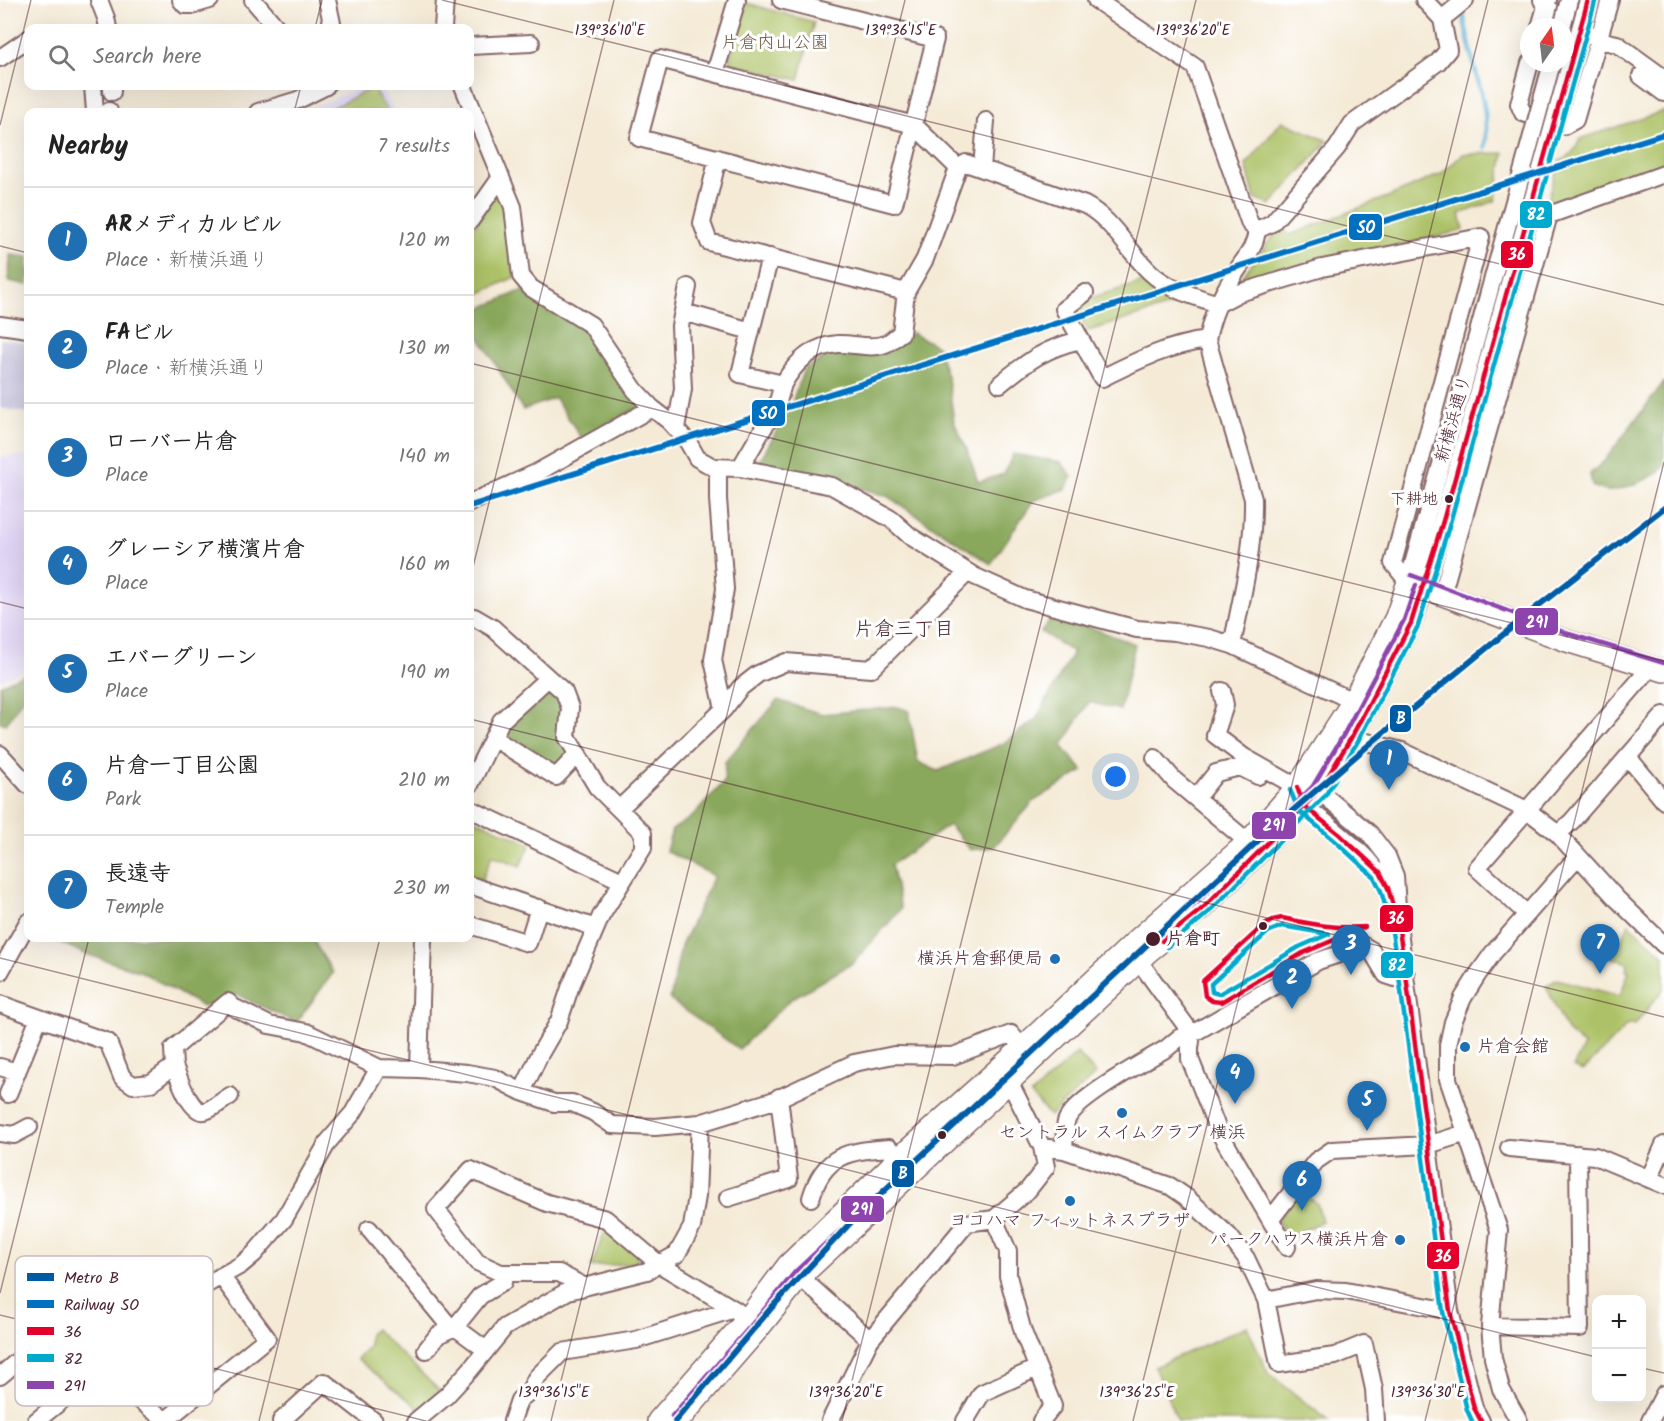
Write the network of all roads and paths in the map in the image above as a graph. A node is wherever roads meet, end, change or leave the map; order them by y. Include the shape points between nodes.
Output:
1 (99, 0) edge
2 (181, 0) edge
3 (210, 0) edge
4 (253, 0) edge
5 (327, 0) edge
6 (445, 0) edge
7 (737, 0) edge
8 (781, 0) edge
9 (1096, 0) edge
10 (1424, 0) edge
11 (1465, 0) edge
12 (1569, 0) edge
13 (1587, 0) edge
14 (1610, 0) edge
15 (1545, 2) edge
16 (1542, 18) edge
17 (1564, 18) edge
18 (1442, 19) junction
19 (107, 24) edge
20 (274, 24) edge
21 (332, 24) edge
22 (443, 24) edge
23 (1603, 41) junction
24 (24, 42) edge
25 (531, 43) dead end
26 (474, 46) edge
27 (0, 58) edge
28 (1528, 72) edge
29 (1550, 72) edge
30 (716, 74) junction
31 (1664, 78) edge
32 (95, 90) edge
33 (465, 90) edge
34 (301, 92) edge
35 (1664, 93) edge
36 (102, 108) edge
37 (267, 108) edge
38 (472, 108) edge
39 (474, 112) edge
40 (986, 121) dead end
41 (914, 125) junction
42 (718, 158) junction
43 (958, 168) junction
44 (982, 168) junction
45 (1664, 174) edge
46 (501, 177) junction
47 (474, 215) edge
48 (1549, 215) junction
49 (1257, 230) junction
50 (1481, 237) junction
51 (770, 257) junction
52 (688, 287) dead end
53 (906, 292) junction
54 (1084, 293) dead end
55 (1218, 304) junction
56 (683, 312) junction
57 (0, 325) edge
58 (24, 328) edge
59 (751, 331) junction
60 (1082, 340) junction
61 (1207, 340) junction
62 (783, 384) junction
63 (1000, 384) dead end
64 (652, 408) junction
65 (676, 428) junction
66 (718, 467) junction
67 (740, 468) junction
68 (474, 501) edge
69 (968, 572) junction
70 (1424, 588) junction
71 (474, 620) edge
72 (1233, 645) junction
73 (1658, 669) edge
74 (548, 678) junction
75 (1222, 691) dead end
76 (1353, 701) junction
77 (724, 709) junction
78 (1664, 715) edge
79 (493, 738) junction
80 (1351, 738) junction
81 (0, 754) edge
82 (578, 754) junction
83 (1628, 757) junction
84 (1155, 758) dead end
85 (1265, 768) junction
86 (474, 776) edge
87 (24, 781) edge
88 (1319, 791) junction
89 (1300, 797) junction
90 (1196, 798) junction
91 (1664, 801) edge
92 (620, 808) junction
93 (1527, 810) junction
94 (474, 811) edge
95 (1558, 834) junction
96 (1248, 842) junction
97 (1578, 856) junction
98 (622, 881) junction
99 (474, 886) edge
100 (539, 909) junction
101 (1527, 914) junction
102 (1398, 924) junction
103 (474, 926) edge
104 (596, 928) junction
105 (24, 929) edge
106 (423, 942) edge
107 (1664, 945) edge
108 (1139, 961) junction
109 (0, 972) edge
110 (1406, 975) junction
111 (0, 1004) edge
112 (39, 1018) junction
113 (1192, 1034) junction
114 (1028, 1054) junction
115 (174, 1066) junction
116 (0, 1067) edge
117 (379, 1068) junction
118 (420, 1069) junction
119 (17, 1072) junction
120 (1004, 1075) junction
121 (522, 1092) junction
122 (8, 1094) dead end
123 (230, 1096) dead end
124 (779, 1097) junction
125 (700, 1123) junction
126 (29, 1127) dead end
127 (0, 1133) edge
128 (1466, 1133) junction
129 (1428, 1145) junction
130 (1664, 1145) edge
131 (1042, 1147) junction
132 (1509, 1148) dead end
133 (1064, 1150) junction
134 (1578, 1154) junction
135 (900, 1157) junction
136 (1657, 1182) edge
137 (728, 1198) dead end
138 (811, 1198) dead end
139 (994, 1219) junction
140 (1271, 1221) junction
141 (369, 1229) dead end
142 (1287, 1247) dead end
143 (659, 1264) junction
144 (504, 1273) junction
145 (221, 1276) junction
146 (800, 1277) junction
147 (213, 1281) edge
148 (585, 1287) junction
149 (1266, 1300) junction
150 (1450, 1311) junction
151 (747, 1319) junction
152 (1490, 1326) junction
153 (453, 1327) junction
154 (870, 1340) junction
155 (426, 1350) dead end
156 (486, 1350) junction
157 (15, 1364) edge
158 (1037, 1368) junction
159 (0, 1376) edge
160 (213, 1382) edge
161 (1664, 1394) edge
162 (55, 1406) edge
163 (147, 1406) edge
164 (183, 1406) edge
165 (1055, 1414) edge
166 (36, 1421) edge
167 (165, 1421) edge
168 (281, 1421) edge
169 (374, 1421) edge
170 (416, 1421) edge
171 (512, 1421) edge
172 (658, 1421) edge
173 (678, 1421) edge
174 (830, 1421) edge
175 (964, 1421) edge
176 (1041, 1421) edge
177 (1376, 1421) edge
178 (1481, 1421) edge
179 (1519, 1421) edge
180 (1650, 1421) edge

1 - 19 street
2 - 3 street via 185,5 193,5
4 - 20 street
5 - 21 street
6 - 22 street
7 - 30 street
8 - 41 street via 935,39
9 - 49 street via 1195,67 1250,224
10 - 18 street
11 - 18 street
12 - 17 street, bridge
13 - 70 street, 新横浜通り, bridge
14 - 23 street
15 - 16 street
15 - 23 street
18 - 49 street via 1448,50 1438,62 1352,124 1337,148 1272,223
23 - 28 street via 1575,120 1564,126 1523,113 1519,104
23 - 31 street via 1617,44
23 - 35 street
24 - 27 street
25 - 26 street
29 - 70 street, 新横浜通り, bridge via 1468,369
30 - 41 street
30 - 42 street via 660,59 639,138
32 - 36 street
33 - 38 street
34 - 37 street
39 - 46 street
40 - 44 street
41 - 42 street via 894,204
41 - 43 street
42 - 51 street via 702,223 709,242
43 - 44 street via 966,163
43 - 53 street via 925,259
44 - 55 street via 1091,208 1165,284
45 - 48 street
46 - 47 street
46 - 64 street via 513,207 521,276 531,288 591,325 635,390
48 - 50 street
48 - 70 street
49 - 55 street via 1256,243
50 - 55 street via 1322,268 1239,293
50 - 70 street via 1393,563
51 - 53 street
51 - 59 street
52 - 56 street
53 - 62 street via 901,333 886,344 837,344 809,352
54 - 60 street via 1064,309
55 - 61 street
56 - 59 street
56 - 65 street via 683,388
57 - 58 street
59 - 62 street via 740,374
60 - 61 street via 1102,378 1184,343
60 - 63 street via 1056,346
61 - 72 street via 1253,498 1246,575
62 - 67 street via 777,405
64 - 65 street
64 - 68 street via 538,472
65 - 66 street via 697,458
66 - 67 street
66 - 77 street via 725,589 713,660
67 - 69 street via 832,486 891,519 910,536
69 - 72 street via 1025,599 1137,629 1174,632
69 - 77 street via 871,669 786,663 758,674 740,688
70 - 73 main road via 1567,641
70 - 76 main road, 新横浜通り via 1396,617
70 - 80 main road, 新横浜通り via 1411,623
71 - 74 street via 493,627
72 - 76 street
73 - 93 street
74 - 79 street via 501,721
74 - 82 street via 568,700 567,737
75 - 85 street via 1225,705 1215,735
76 - 89 main road, 新横浜通り
77 - 92 street
78 - 83 street
79 - 82 street via 556,777
79 - 86 street
80 - 88 main road, 新横浜通り
80 - 93 street via 1402,751
81 - 87 street
82 - 92 street via 597,787
83 - 91 street
83 - 95 street
84 - 90 street
85 - 89 street
85 - 90 street via 1259,777 1240,767 1216,773
88 - 89 main road, 新横浜通り
88 - 102 street via 1370,834 1387,856 1395,876
89 - 96 main road, 新横浜通り
89 - 102 street via 1380,872
89 - 108 main road, 新横浜通り via 1203,908
90 - 96 street
92 - 98 street via 642,833 644,842
93 - 95 street
93 - 101 street via 1477,868
94 - 98 street
95 - 97 street
96 - 114 main road, 新横浜通り via 1138,939
97 - 101 street
97 - 107 street
98 - 104 street
99 - 100 street
100 - 103 street via 528,943
100 - 104 street
101 - 128 street via 1478,974 1454,1022 1448,1045 1448,1079
102 - 110 street
104 - 121 street via 559,1021
105 - 109 street
106 - 118 street
108 - 113 street
108 - 114 main road, 新横浜通り
110 - 113 street via 1386,975 1371,950 1364,946 1318,961
110 - 129 street
111 - 112 street
112 - 115 street via 108,1042 122,1077 133,1085 151,1083
112 - 119 street
113 - 133 street via 1179,1038 1086,1098 1066,1121
113 - 140 street via 1190,1059 1218,1130
114 - 120 main road, 新横浜通り
114 - 124 street via 1011,1034 953,1056 894,1055 854,1063
115 - 117 street via 174,1049 228,1002 269,1025 306,1032
115 - 123 street via 198,1110 205,1111
116 - 119 street
117 - 118 street
117 - 145 street via 353,1113 328,1142 284,1219 254,1254
118 - 121 street via 495,1078
119 - 122 street
120 - 131 street
120 - 135 main road, 新横浜通り
120 - 146 main road, 新横浜通り
121 - 125 street via 554,1103 572,1103 612,1125
124 - 125 street
124 - 137 street via 789,1179
125 - 143 street via 692,1227 677,1254
126 - 127 street via 14,1135
128 - 129 street
128 - 152 street via 1499,1230
129 - 140 street via 1332,1150 1316,1161
129 - 150 street
130 - 136 street
131 - 133 street
131 - 139 street via 1046,1167 1028,1191
132 - 134 street
133 - 149 street via 1170,1185 1230,1237 1246,1258
134 - 136 street via 1595,1156
134 - 152 street via 1580,1328
135 - 138 street via 889,1148 860,1150 830,1162 816,1180
135 - 151 main road, 新横浜通り via 788,1265
139 - 154 street via 968,1223
139 - 158 street via 1008,1251 1008,1276
140 - 142 street
141 - 153 street
143 - 144 street via 606,1219 547,1203 471,1170 436,1209 477,1262
143 - 148 street via 647,1271
143 - 151 street
144 - 148 street via 559,1273
144 - 153 street via 503,1282 480,1296
145 - 147 street
145 - 160 street via 267,1338
146 - 151 main road, 新横浜通り
146 - 154 street
148 - 156 street via 568,1291 505,1327
149 - 150 street via 1316,1290 1346,1291
149 - 177 street via 1279,1364 1335,1356 1364,1344
150 - 178 street via 1474,1408
151 - 171 street via 562,1352 519,1400
151 - 172 main road, 新横浜通り
151 - 173 main road, 新横浜通り
152 - 179 street via 1501,1389
153 - 155 street via 438,1335
153 - 156 street
154 - 174 street
156 - 170 street via 446,1396
157 - 159 street
158 - 165 street
158 - 175 street via 982,1393
161 - 180 street
162 - 166 street
163 - 167 street
164 - 167 street
165 - 176 street
168 - 169 street via 324,1382

